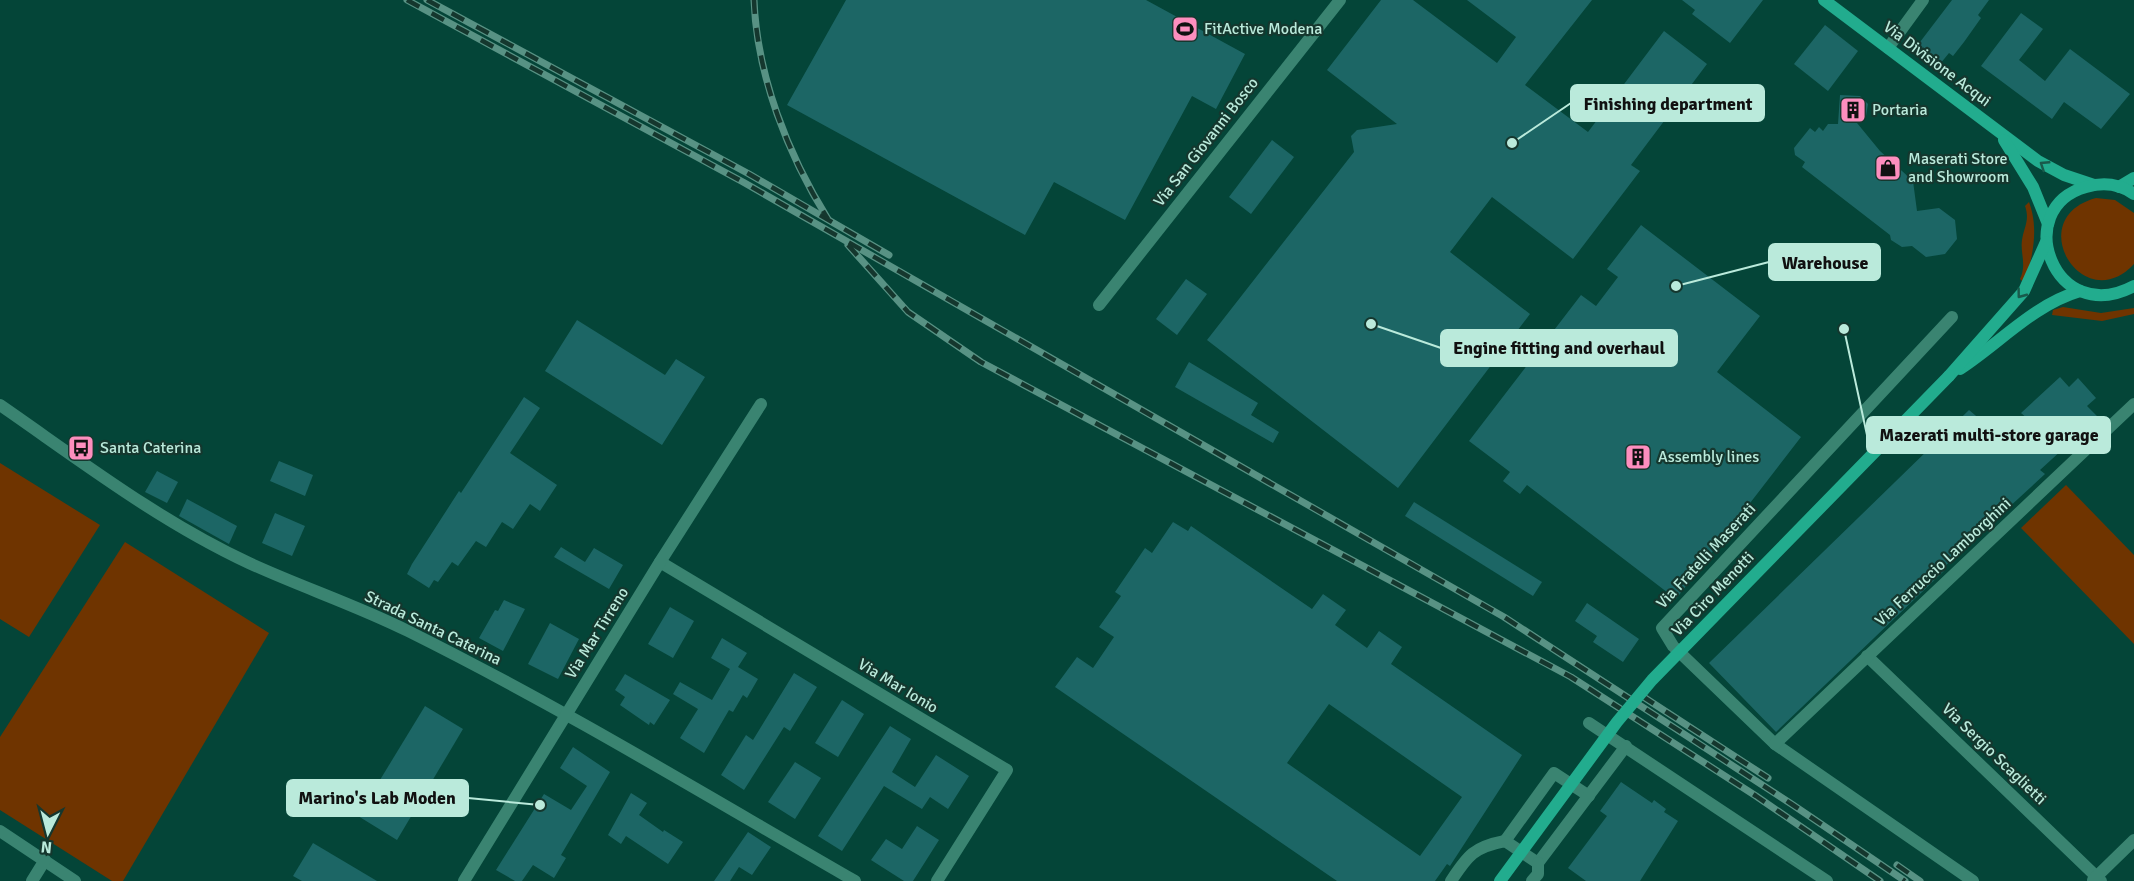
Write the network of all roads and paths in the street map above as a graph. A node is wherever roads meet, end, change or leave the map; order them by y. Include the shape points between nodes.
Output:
1 (1340, 0) edge
2 (1824, 0) edge
3 (1917, 2) edge
4 (1888, 48) junction
5 (2001, 134) junction
6 (2134, 178) edge
7 (2094, 184) junction
8 (2119, 187) junction
9 (2134, 194) edge
10 (2048, 224) junction
11 (2046, 241) junction
12 (2134, 286) edge
13 (2079, 291) junction
14 (2128, 294) edge
15 (1099, 305) dead end
16 (1952, 317) dead end
17 (1949, 376) junction
18 (761, 404) dead end
19 (2134, 404) edge
20 (0, 405) edge
21 (660, 562) junction
22 (1867, 656) junction
23 (567, 714) junction
24 (1589, 723) dead end
25 (1775, 744) junction
26 (1626, 747) junction
27 (1589, 796) junction
28 (0, 831) edge
29 (2134, 840) edge
30 (1505, 841) junction
31 (45, 860) junction
32 (1539, 875) edge
33 (2097, 879) edge
34 (32, 881) edge
35 (75, 881) edge
36 (464, 881) edge
37 (855, 881) edge
38 (937, 881) edge
39 (1451, 881) edge
40 (1500, 881) edge
41 (1827, 881) edge
42 (1973, 881) edge

1 - 15 street, Via San Giovanni Bosco
2 - 4 main road, Via Divisione Acqui
3 - 4 street
4 - 5 main road, Via Divisione Acqui
7 -> 5 main road, Via Divisione Acqui via 2052,170
5 - 10 main road, Via Divisione Acqui via 2033,188
6 - 8 main road
7 - 8 main road, Via Divisione Acqui
7 - 10 main road via 2065,198
8 - 9 main road, Via Divisione Acqui
10 - 11 main road
11 - 13 main road via 2055,271
11 -> 17 main road, Via Ciro Menotti via 2024,291
12 - 14 main road
13 - 14 main road via 2093,295
13 - 17 main road, Via Ciro Menotti via 2039,308
16 - 25 street, Via Fratelli Maserati via 1662,628 1673,646
17 - 40 main road, Via Ciro Menotti, bridge via 1652,680
18 - 21 street, Via Mar Tirreno
19 - 22 street, Via Ferruccio Lamborghini
20 - 23 street, Strada Santa Caterina via 189,532 249,563 406,630
21 - 23 street, Via Mar Tirreno
21 - 38 street, Via Mar Ionio via 1007,770
22 - 25 street, Via Ferruccio Lamborghini
22 - 33 street, Via Sergio Scaglietti
23 - 36 street, Via Mar Tirreno
23 - 37 street, Strada Santa Caterina
24 - 26 street
25 - 42 street, Via Fratelli Maserati
26 - 27 street
26 - 41 street
27 - 30 street via 1554,773
27 - 32 street
28 - 31 street
29 - 33 street
30 - 32 street
30 - 39 street via 1486,845 1468,856
31 - 34 street
31 - 35 street

